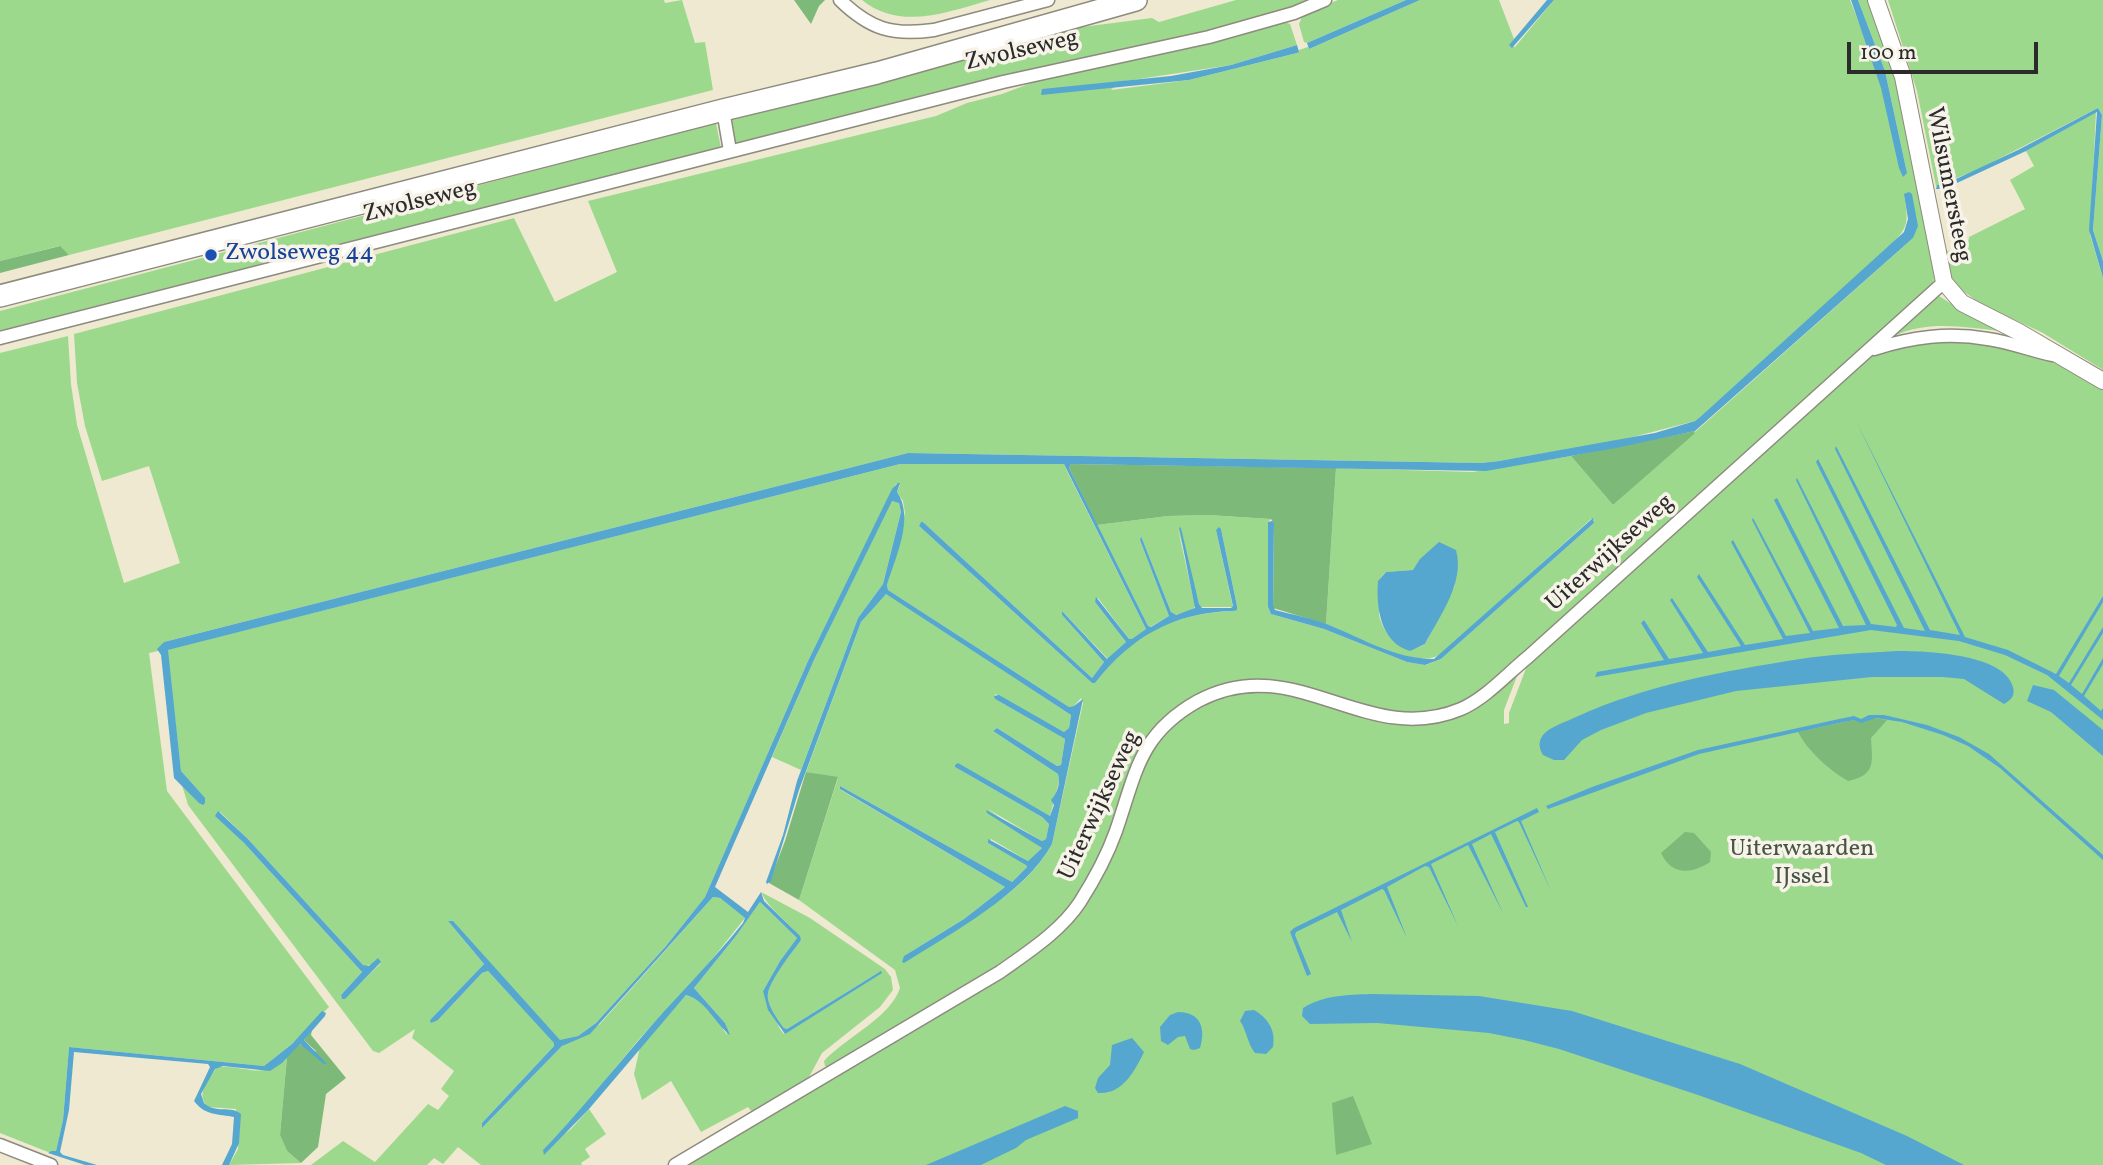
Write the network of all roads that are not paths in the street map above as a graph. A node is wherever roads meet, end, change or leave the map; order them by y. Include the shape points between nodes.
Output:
1 (840, 0) edge
2 (1048, 0) edge
3 (1136, 0) edge
4 (1325, 0) edge
5 (1876, 0) edge
6 (723, 110) junction
7 (730, 151) junction
8 (1944, 282) junction
9 (0, 296) edge
10 (0, 338) edge
11 (1871, 350) junction
12 (2064, 357) junction
13 (2103, 381) edge
14 (0, 1145) edge
15 (51, 1165) edge
16 (675, 1165) edge

1 - 2 street, Zwolseweg via 870,24 916,33
3 - 6 main road, Zwolseweg
4 - 7 street, Zwolseweg via 1209,37 1003,82
5 - 8 street, Wilsumersteeg via 1903,78
6 - 7 street
6 - 9 main road, Zwolseweg
7 - 10 street, Zwolseweg
8 - 11 street, Uiterwijkseweg
8 - 12 street, Wilsumersteeg via 1962,303
11 - 12 street, Uiterwijkseweg via 1938,335 1988,339
11 - 16 street, Uiterwijkseweg via 1528,657 1463,708 1427,718 1393,718 1286,687 1254,684 1217,692 1182,711 1144,751 1104,859 1078,905 1044,940 1000,972
12 - 13 street, Wilsumersteeg
14 - 15 street

